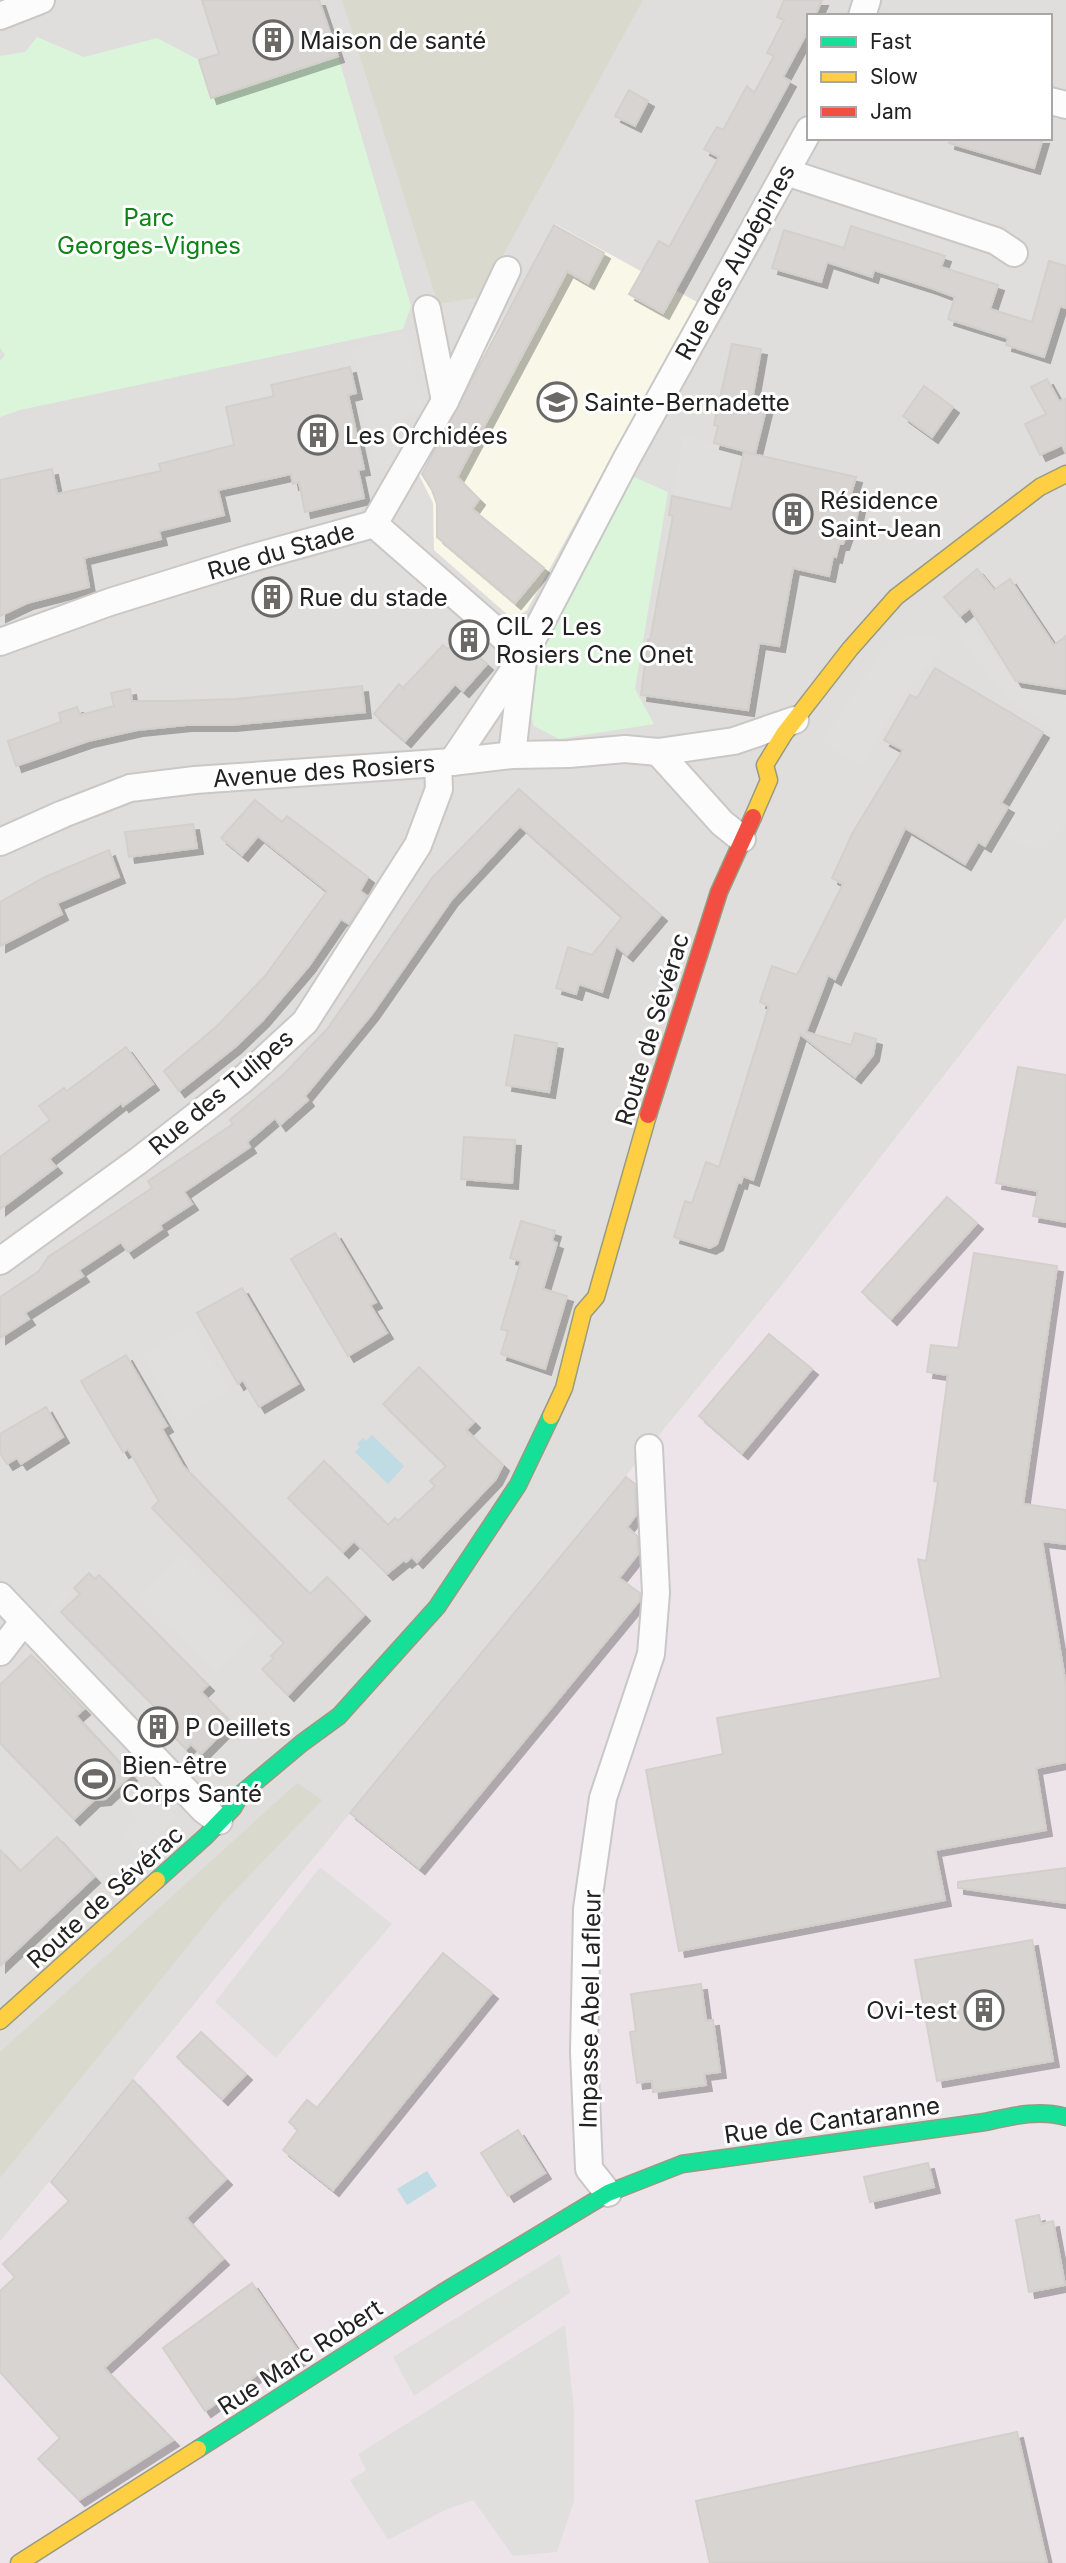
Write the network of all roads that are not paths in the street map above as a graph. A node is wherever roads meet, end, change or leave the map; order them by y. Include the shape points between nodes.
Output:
1 (41, 0) edge
2 (0, 16) edge
3 (807, 134) edge
4 (786, 172) junction
5 (1014, 253) dead end
6 (508, 270) dead end
7 (427, 309) dead end
8 (444, 401) junction
9 (1066, 474) edge
10 (374, 524) junction
11 (0, 642) edge
12 (524, 655) junction
13 (800, 728) junction
14 (734, 741) junction
15 (658, 752) junction
16 (512, 755) junction
17 (445, 763) junction
18 (772, 782) junction
19 (742, 839) junction
20 (0, 842) edge
21 (0, 1261) edge
22 (596, 1297) junction
23 (564, 1388) junction
24 (649, 1448) dead end
25 (0, 1597) edge
26 (23, 1622) junction
27 (0, 1652) edge
28 (327, 1725) junction
29 (276, 1786) dead end
30 (257, 1805) dead end
31 (226, 1814) junction
32 (2, 2022) edge
33 (1066, 2117) edge
34 (608, 2193) junction
35 (19, 2563) edge

1 - 2 street
3 - 4 street, Rue des Aubépines
4 - 5 street via 996,242
4 - 12 street, Rue des Aubépines
6 - 8 street
7 - 8 street
8 - 10 street
9 - 13 main road, Route de Sévérac via 1040,487 896,597 850,649
10 - 11 street, Rue du Stade via 110,602
10 - 12 street, Rue du Stade
12 - 16 street, Rue des Aubépines
12 - 17 street, Rue des Aubépines
13 - 14 street, Avenue des Rosiers
13 - 18 main road, Route de Sévérac via 765,765
14 - 15 street, Avenue des Rosiers
14 - 18 street
15 - 16 street, Avenue des Rosiers via 625,749
15 - 19 street via 722,824
16 - 17 street, Avenue des Rosiers
17 - 20 street, Avenue des Rosiers via 130,788
17 - 21 street, Rue des Tulipes via 418,845 304,1022 231,1088
18 - 19 main road, Route de Sévérac
19 - 22 main road, Route de Sévérac via 719,892 682,1004
22 - 23 main road, Route de Sévérac via 583,1312
22 - 23 main road, Route de Sévérac via 601,1312 596,1327 579,1370
23 - 28 main road, Route de Sévérac via 518,1486 437,1607
24 - 34 street, Impasse Abel Lafleur via 656,1593 651,1654 603,1798 587,1909 584,2052 589,2169
25 - 26 street
26 - 27 street
26 - 31 street via 204,1811
28 - 29 main road, Route de Sévérac via 315,1748
28 - 31 main road, Route de Sévérac via 241,1794
30 - 31 main road
31 - 32 main road, Route de Sévérac
33 - 34 main road, Rue de Cantaranne via 1025,2114 682,2164
34 - 35 main road, Rue Marc Robert via 442,2293

